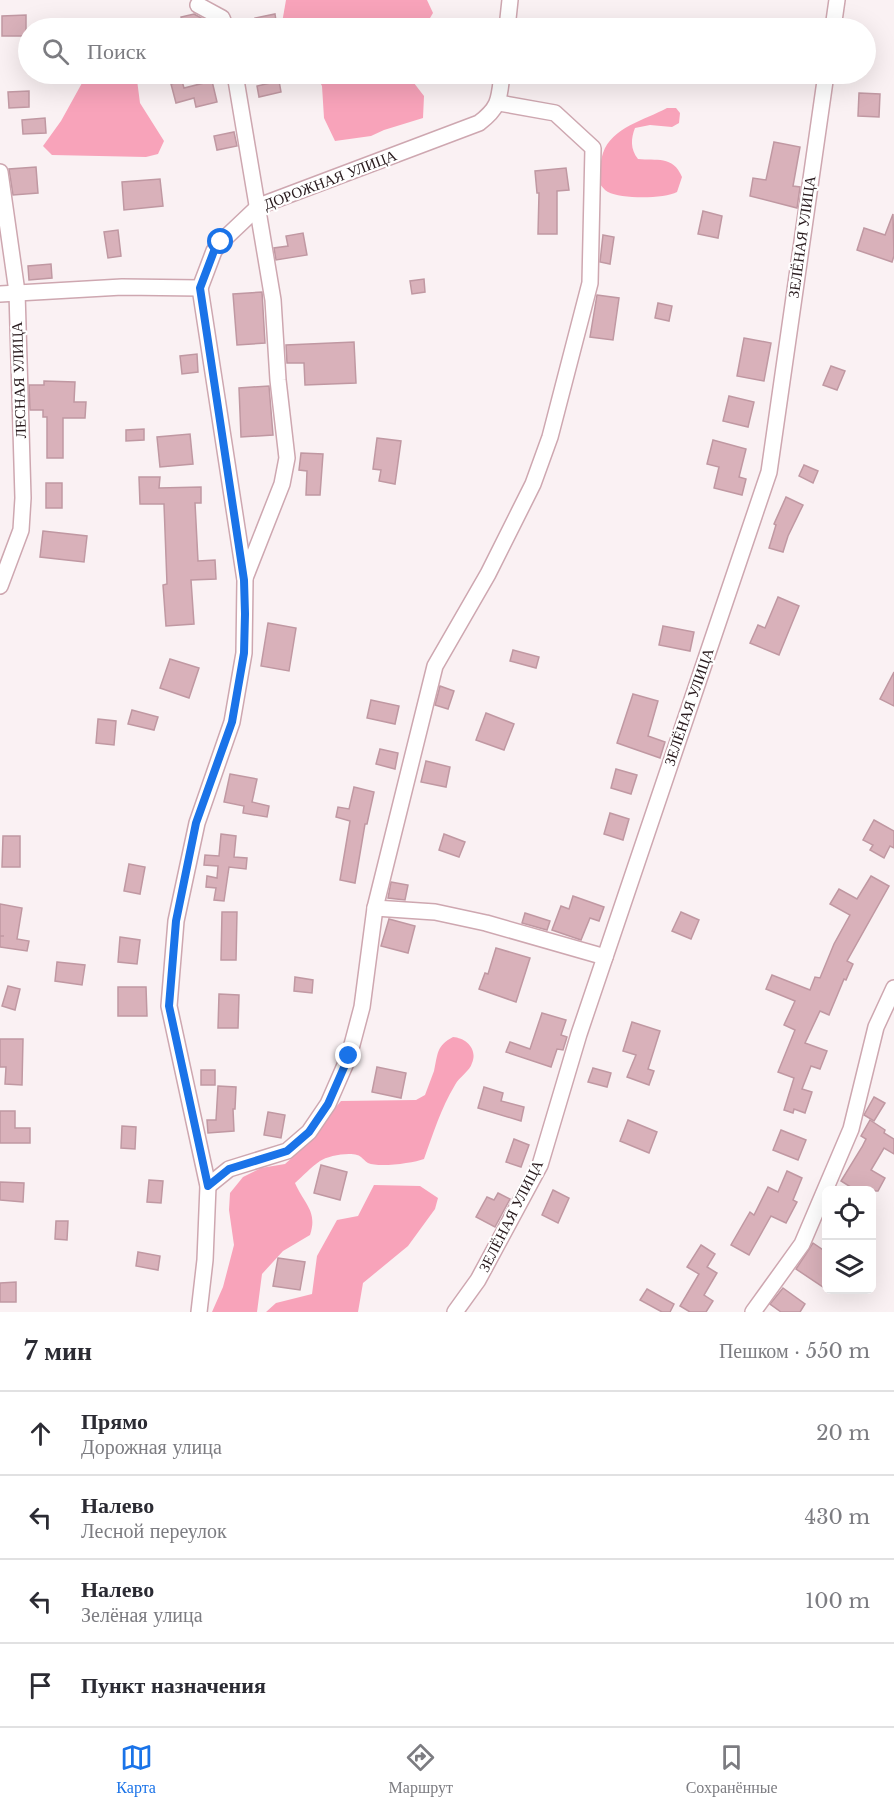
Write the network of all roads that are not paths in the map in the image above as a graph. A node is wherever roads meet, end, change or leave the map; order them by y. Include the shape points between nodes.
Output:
1 (510, 0) edge
2 (837, 0) edge
3 (198, 5) dead end
4 (222, 18) edge
5 (508, 18) edge
6 (834, 18) edge
7 (237, 84) edge
8 (501, 84) edge
9 (825, 84) edge
10 (499, 103) junction
11 (0, 172) edge
12 (259, 206) junction
13 (200, 288) junction
14 (17, 292) junction
15 (0, 294) edge
16 (244, 580) junction
17 (0, 586) edge
18 (375, 908) junction
19 (604, 957) junction
20 (894, 988) edge
21 (208, 1186) junction
22 (199, 1312) edge
23 (455, 1312) edge
24 (753, 1312) edge

1 - 5 street
2 - 6 street
3 - 4 street
7 - 12 street
8 - 10 street
9 - 19 street, ЗЕЛЁНАЯ УЛИЦА via 769,472
10 - 12 street, ДОРОЖНАЯ УЛИЦА via 479,123
10 - 18 street via 555,113 592,148 590,283 550,438 533,484 488,574 435,666
11 - 14 street, ЛЕСНАЯ УЛИЦА
12 - 13 street, ДОРОЖНАЯ УЛИЦА via 214,251
12 - 16 street via 273,300 287,458 282,484
13 - 14 street
13 - 16 street
14 - 15 street
14 - 17 street, ЛЕСНАЯ УЛИЦА via 23,498 21,530
16 - 21 street via 244,653 232,722 196,823 176,921 169,1006
18 - 19 street via 435,912
18 - 21 street via 362,1007 349,1056 328,1104 309,1132 287,1151 229,1169
19 - 23 street, ЗЕЛЁНАЯ УЛИЦА via 540,1165 478,1280
20 - 24 street via 876,1027 851,1129 802,1244
21 - 22 street via 206,1260

